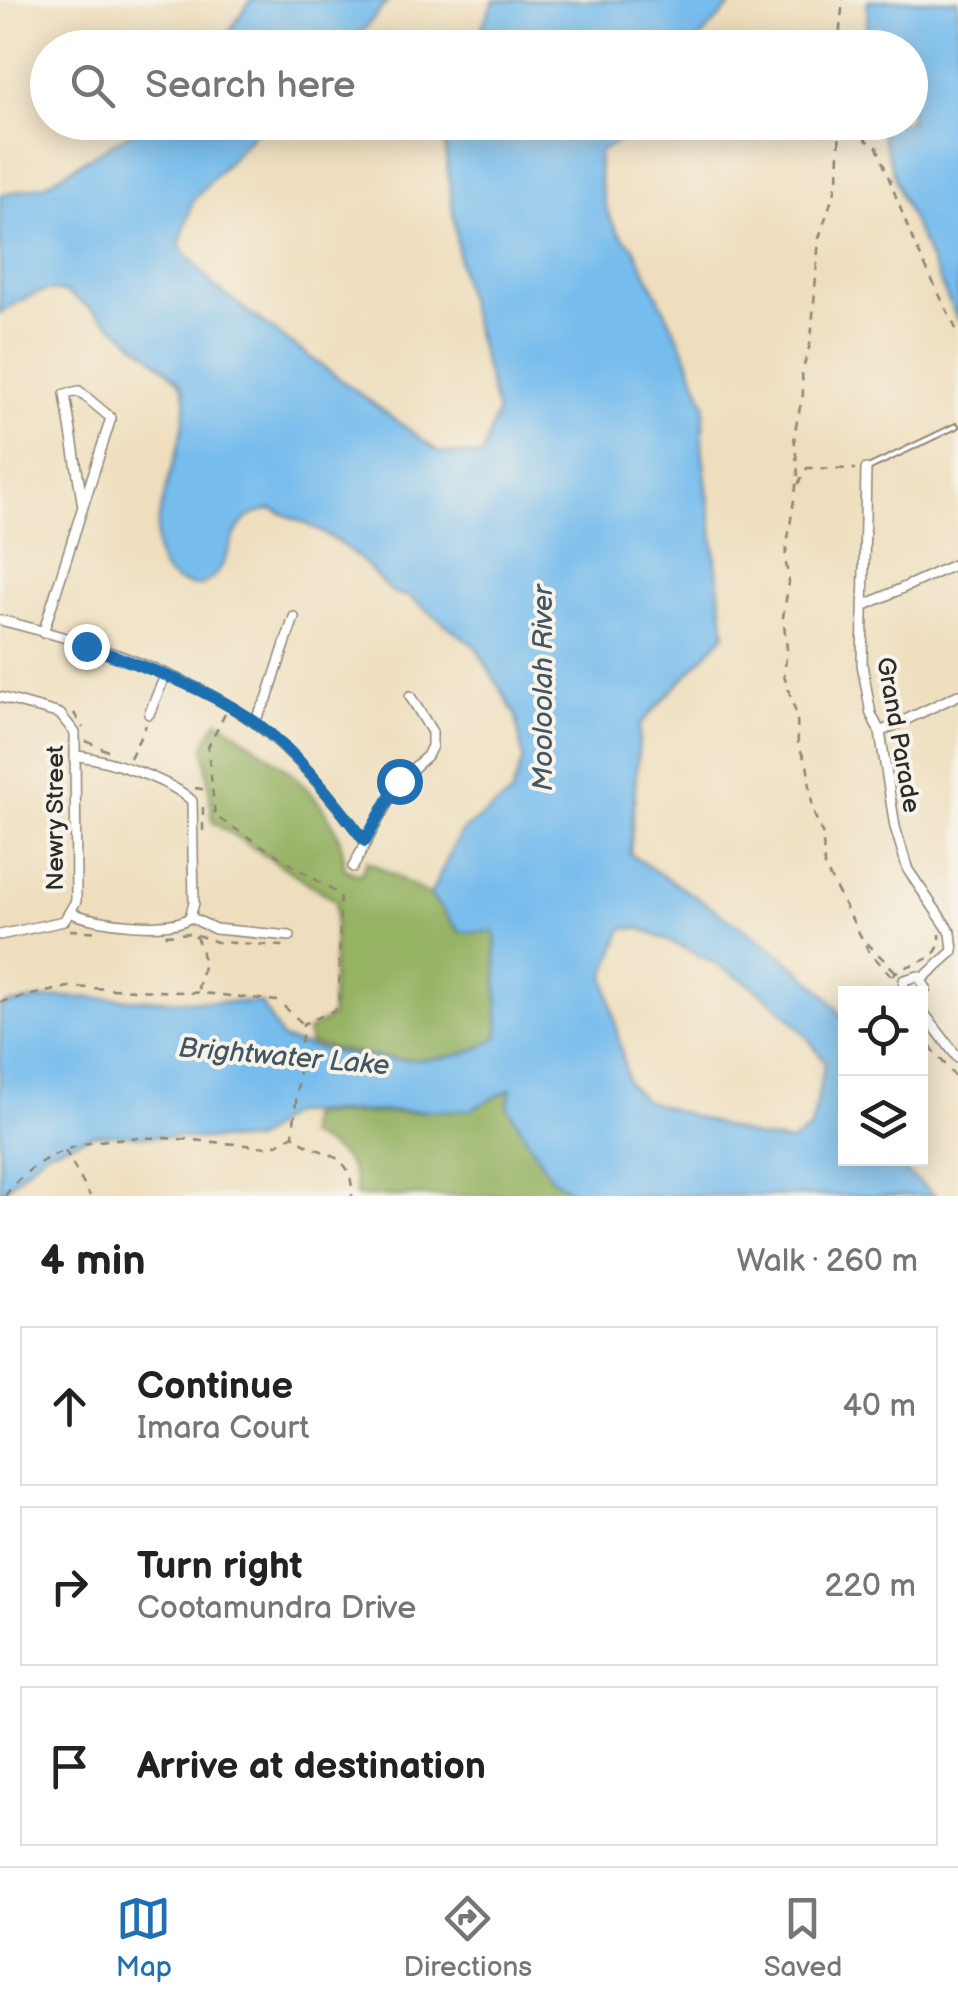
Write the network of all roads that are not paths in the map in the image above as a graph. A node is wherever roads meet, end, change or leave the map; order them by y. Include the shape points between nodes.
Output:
1 (956, 426) edge
2 (866, 469) joint
3 (83, 507) junction
4 (958, 564) edge
5 (863, 606) junction
6 (294, 616) dead end
7 (0, 620) edge
8 (44, 632) junction
9 (165, 676) junction
10 (958, 695) edge
11 (410, 696) dead end
12 (0, 697) edge
13 (149, 714) road end
14 (254, 722) junction
15 (880, 732) junction
16 (75, 756) junction
17 (365, 841) junction
18 (353, 867) dead end
19 (72, 913) junction
20 (194, 919) junction
21 (952, 930) edge
22 (0, 935) edge
23 (290, 936) road end
24 (922, 979) junction
25 (899, 985) edge
26 (925, 986) edge
27 (928, 1019) edge
28 (958, 1058) edge

1 - 2 lane
2 - 5 street, Grand Parade
3 - 3 street via 66,394 79,391 110,418
3 - 8 street
4 - 5 street
5 - 15 street, Grand Parade via 862,664
6 - 14 street
7 - 8 street
8 - 9 street
9 - 13 street
9 - 14 street
10 - 15 street
11 - 17 street via 432,732 432,746 399,781
12 - 16 street, Newry Street via 68,719
14 - 17 street
15 - 21 street, Grand Parade via 908,870
16 - 19 street, Newry Street
16 - 20 street via 128,770 192,801
17 - 18 street
19 - 20 street via 91,922 175,925
19 - 22 street, Newry Street via 64,921
20 - 23 street via 215,929
21 - 24 street via 953,952
24 - 25 street via 912,976
24 - 26 street
27 - 28 street

